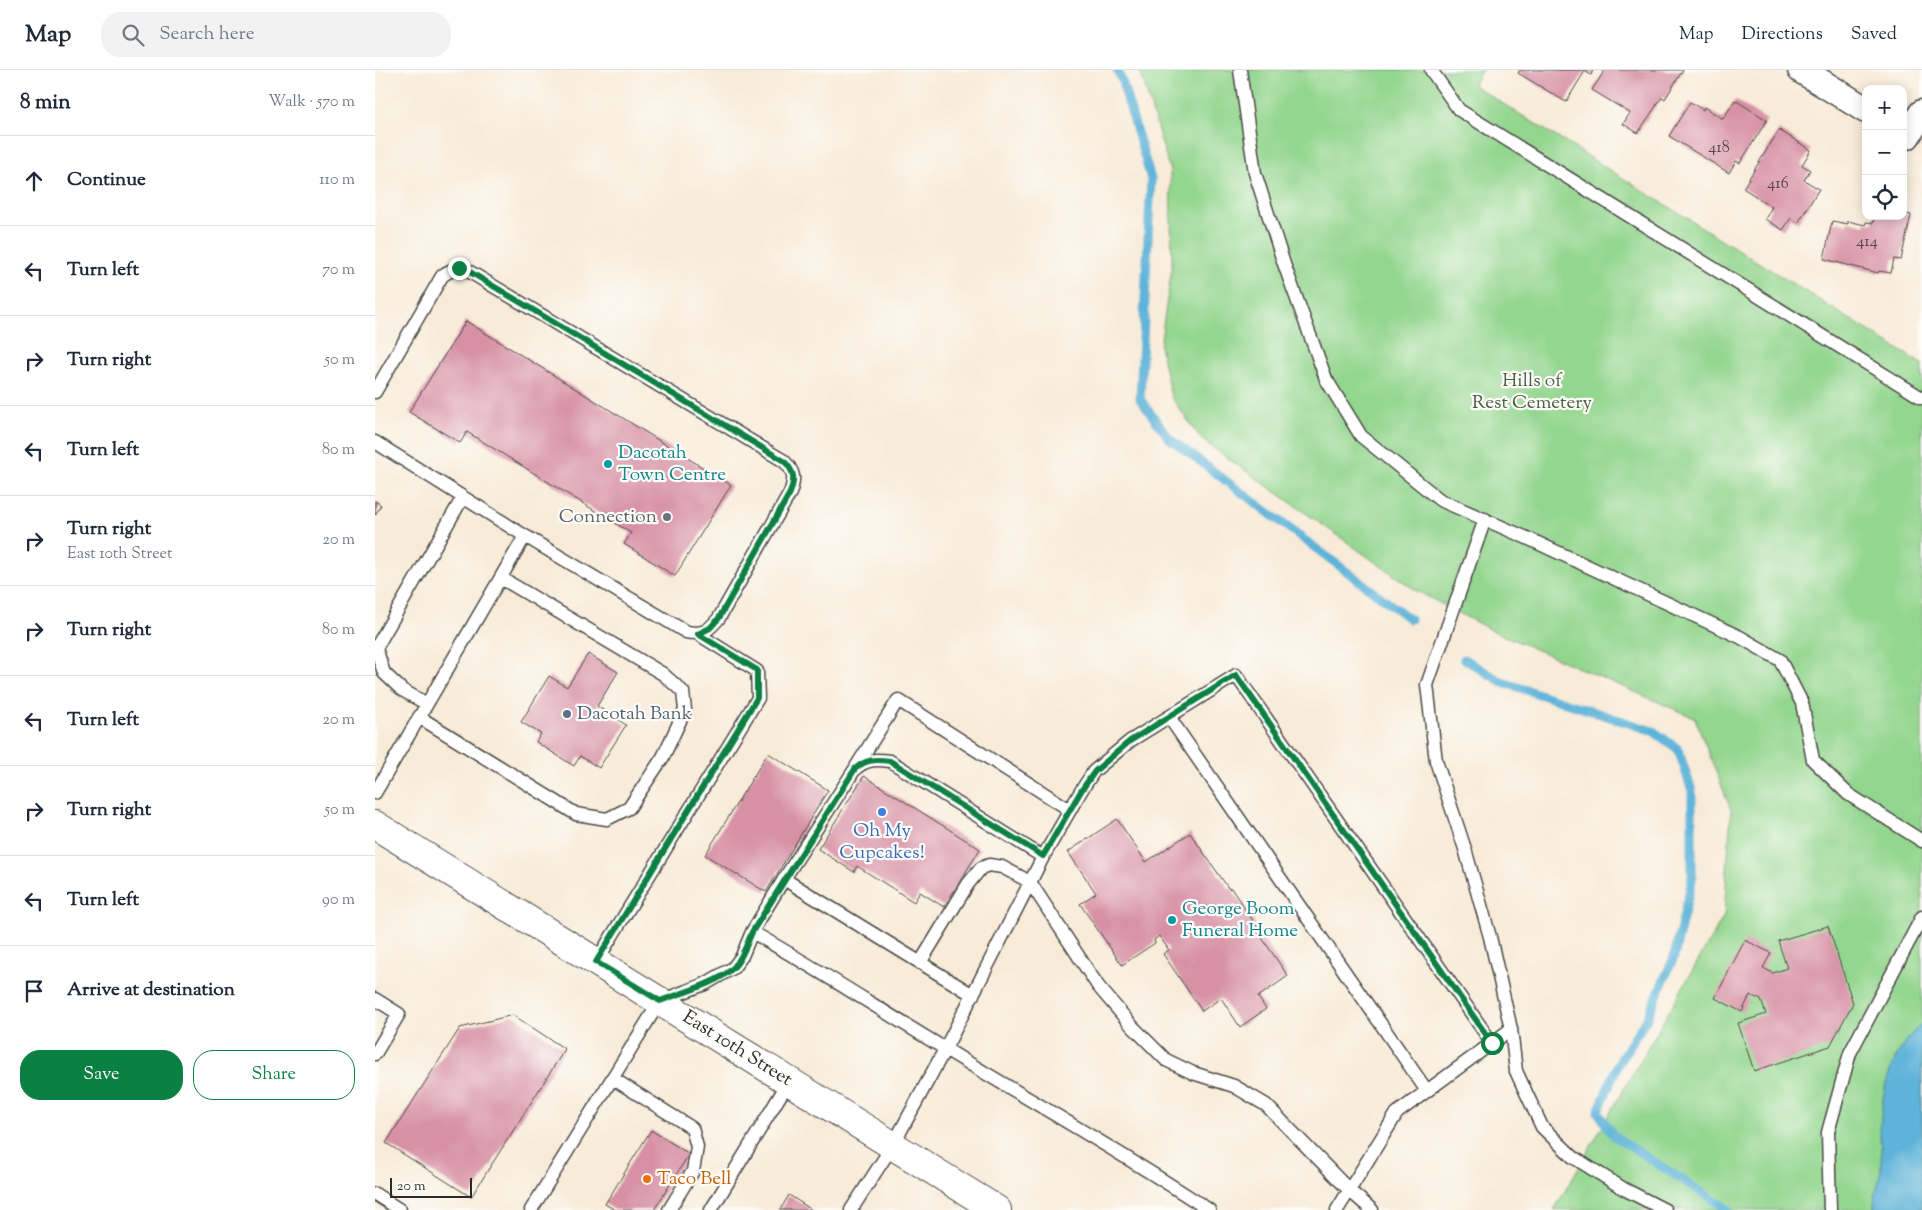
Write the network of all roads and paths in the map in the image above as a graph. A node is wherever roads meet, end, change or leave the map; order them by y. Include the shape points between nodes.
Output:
1 (1240, 70) edge
2 (1431, 70) edge
3 (1801, 70) edge
4 (1862, 108) edge
5 (1922, 113) edge
6 (1907, 136) edge
7 (375, 392) edge
8 (1922, 398) edge
9 (375, 442) edge
10 (463, 498) junction
11 (1485, 519) junction
12 (525, 536) junction
13 (501, 578) junction
14 (698, 634) junction
15 (427, 704) junction
16 (419, 717) junction
17 (1169, 717) junction
18 (855, 769) junction
19 (375, 793) edge
20 (1070, 810) junction
21 (375, 825) edge
22 (1922, 841) edge
23 (1043, 856) junction
24 (784, 879) junction
25 (1030, 882) junction
26 (1922, 917) edge
27 (752, 932) junction
28 (596, 962) junction
29 (920, 963) junction
30 (973, 995) junction
31 (375, 999) edge
32 (660, 1001) junction
33 (1511, 1029) junction
34 (1492, 1043) junction
35 (945, 1049) junction
36 (375, 1054) edge
37 (612, 1078) junction
38 (789, 1081) junction
39 (1427, 1091) junction
40 (893, 1146) junction
41 (1349, 1190) junction
42 (375, 1194) edge
43 (969, 1203) edge
44 (400, 1210) edge
45 (531, 1210) edge
46 (669, 1210) edge
47 (711, 1210) edge
48 (851, 1210) edge
49 (997, 1210) edge
50 (1209, 1210) edge
51 (1337, 1210) edge
52 (1372, 1210) edge
53 (1665, 1210) edge
54 (1830, 1210) edge

1 - 11 lane via 1255,173 1326,378 1361,436 1440,500
2 - 8 lane via 1459,110
3 - 4 street
5 - 6 street
7 - 14 lane via 442,276 459,268 784,461 792,470 794,481 790,493 719,618
9 - 10 lane
10 - 12 lane
10 - 15 lane via 376,648 384,673 402,690
11 - 22 lane via 1740,637 1781,660 1802,703 1813,760 1848,794
11 - 33 lane via 1427,684 1436,761 1490,937
12 - 13 lane
12 - 14 lane via 686,632
13 - 15 lane
13 - 16 lane via 663,674 683,692 685,710 663,757 629,808 607,820 575,814
14 - 28 lane via 757,670 757,698
15 - 16 lane
16 - 19 lane
17 - 20 lane via 1130,741 1095,771
17 - 34 lane via 1236,675
17 - 39 lane
18 - 20 lane via 898,700
18 - 23 lane via 874,759 890,761
18 - 24 lane
20 - 23 lane
21 - 28 main road, East 10th Street
23 - 25 lane
24 - 27 lane
24 - 29 lane
25 - 29 lane via 1002,867 989,865 981,868
25 - 30 lane
25 - 41 lane via 1098,986 1166,1060 1234,1086 1266,1105
26 - 54 lane via 1850,1053 1828,1132
27 - 32 lane via 742,956 728,972
27 - 35 lane
28 - 32 main road, East 10th Street
29 - 30 lane
30 - 35 lane
31 - 36 lane via 399,1014
32 - 37 lane
32 - 38 main road, East 10th Street
33 - 34 lane
33 - 53 lane via 1516,1071 1541,1126 1573,1157
34 - 39 lane
35 - 40 lane
35 - 50 lane via 1147,1169
37 - 45 lane
37 - 46 lane via 692,1128 697,1147 693,1171
38 - 40 main road, East 10th Street
38 - 47 lane
39 - 41 lane via 1397,1114
40 - 43 main road, East 10th Street
40 - 48 lane
41 - 51 lane
41 - 52 lane
42 - 44 lane
43 - 49 main road, East 10th Street

